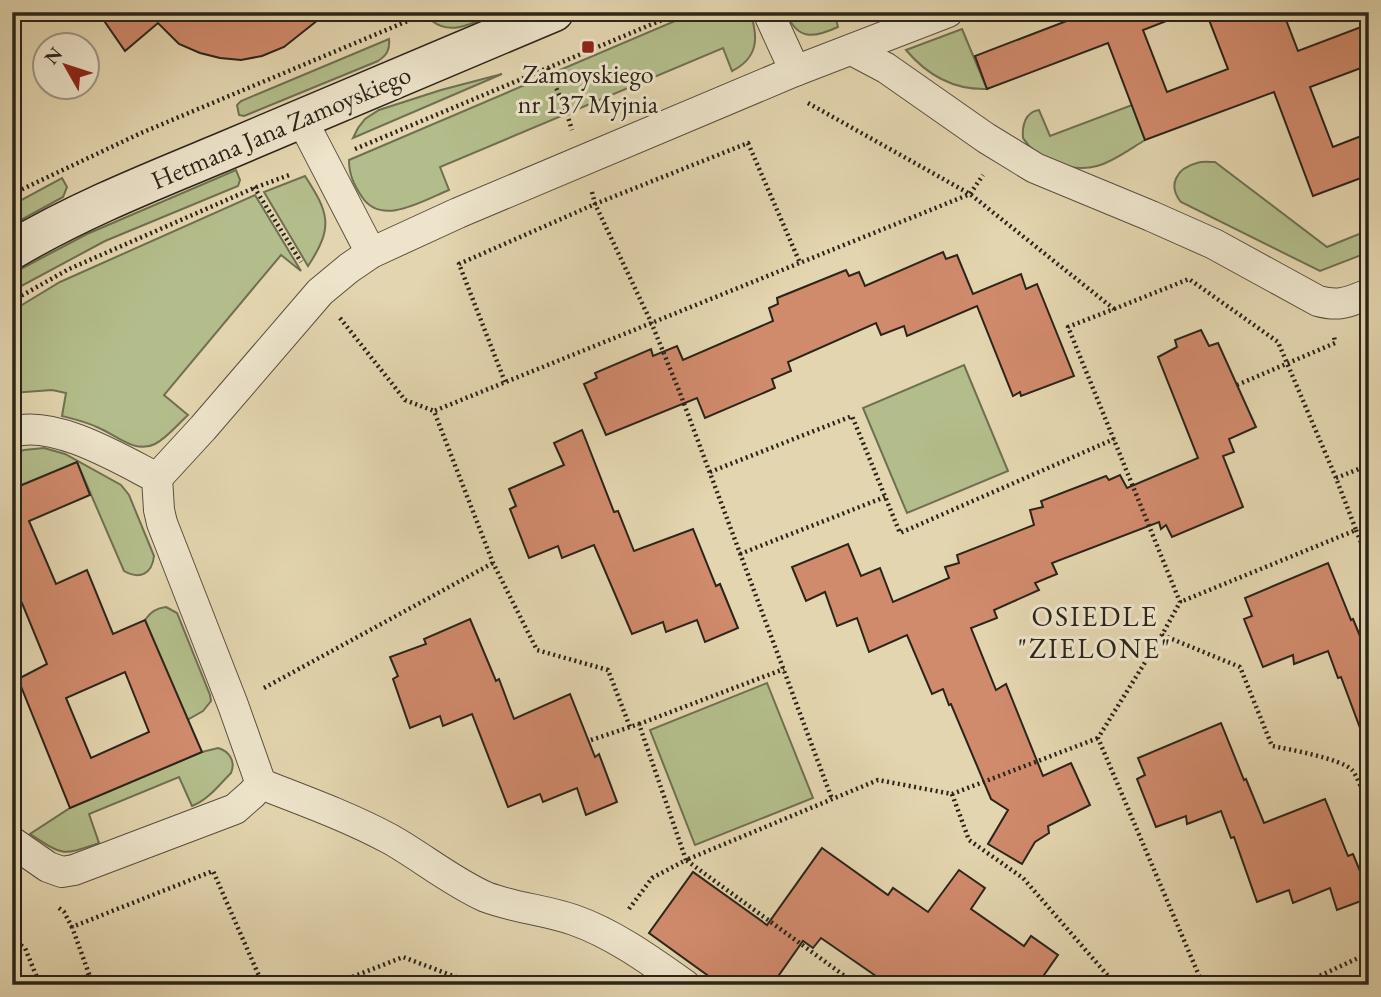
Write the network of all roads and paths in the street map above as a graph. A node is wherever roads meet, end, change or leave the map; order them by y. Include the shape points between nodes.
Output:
1 (429, 12) edge
2 (554, 12) edge
3 (681, 12) edge
4 (768, 12) edge
5 (948, 12) edge
6 (852, 50) junction
7 (548, 68) junction
8 (795, 71) junction
9 (807, 102) dead end
10 (567, 114) dead end
11 (300, 118) junction
12 (1002, 149) junction
13 (582, 161) junction
14 (324, 162) junction
15 (12, 194) edge
16 (970, 194) junction
17 (595, 204) junction
18 (12, 250) edge
19 (371, 253) junction
20 (800, 263) junction
21 (1369, 294) edge
22 (12, 301) edge
23 (1330, 304) junction
24 (1114, 309) junction
25 (651, 323) junction
26 (1287, 364) junction
27 (505, 382) junction
28 (1237, 384) dead end
29 (12, 432) edge
30 (1114, 439) junction
31 (1369, 465) edge
32 (710, 472) junction
33 (157, 478) junction
34 (1336, 478) junction
35 (885, 497) junction
36 (1356, 530) junction
37 (740, 554) junction
38 (1369, 562) edge
39 (493, 563) junction
40 (1180, 602) junction
41 (1163, 635) junction
42 (783, 669) junction
43 (233, 705) junction
44 (639, 724) junction
45 (630, 727) junction
46 (1098, 738) junction
47 (591, 740) dead end
48 (261, 784) junction
49 (952, 794) junction
50 (832, 799) junction
51 (1369, 805) edge
52 (12, 842) edge
53 (686, 860) junction
54 (628, 911) dead end
55 (12, 939) edge
56 (1369, 953) edge
57 (90, 975) junction
58 (40, 985) edge
59 (66, 985) edge
60 (93, 985) edge
61 (263, 985) edge
62 (332, 985) edge
63 (477, 985) edge
64 (685, 985) edge
65 (857, 985) edge
66 (870, 985) edge
67 (1116, 985) edge
68 (1203, 985) edge
69 (1300, 985) edge

1 - 15 path via 141,133
2 - 11 street, Hetmana Jana Zamoyskiego
3 - 7 path
4 - 8 street
5 - 6 street
6 - 8 street
6 - 12 street via 886,68
7 - 10 path
7 - 14 path
8 - 13 street
9 - 16 path
11 - 14 street
11 - 18 street, Hetmana Jana Zamoyskiego via 87,211
12 - 16 path
12 - 23 street via 1052,176 1214,244
13 - 17 path
13 - 19 street
14 - 19 street
14 - 22 path via 95,257
16 - 20 path
16 - 24 path
17 - 20 path via 748,143
17 - 25 path
17 - 27 path via 459,264
19 - 33 street via 320,292
20 - 25 path
21 - 23 street
23 - 26 path via 1335,343
24 - 26 path via 1189,279 1278,342
24 - 30 path via 1068,327
25 - 27 path
25 - 32 path
26 - 28 path
26 - 34 path
27 - 39 path via 434,411
29 - 33 street via 48,432 87,443
30 - 35 path via 900,533
30 - 40 path
31 - 34 path
32 - 35 path via 852,416
32 - 37 path
33 - 43 street via 162,523
34 - 36 path
35 - 37 path
36 - 38 path
36 - 40 path
37 - 42 path
39 - 43 path
39 - 45 path via 537,650 608,670
40 - 41 path
41 - 46 path
41 - 51 path via 1240,667 1272,746 1352,770
42 - 44 path
42 - 50 path
43 - 48 street
44 - 45 path
44 - 53 path
45 - 47 path
46 - 49 path
46 - 68 path
48 - 52 street via 235,809 74,870 48,867
48 - 64 street via 370,829 486,896 593,927
49 - 50 path via 877,780
49 - 67 path via 969,840 1023,878
50 - 53 path
53 - 54 path via 652,878
53 - 65 path
55 - 58 path via 25,948
56 - 69 path
57 - 59 path
57 - 60 path
57 - 61 path via 72,927 213,871
62 - 63 path via 403,957
65 - 66 path via 862,979

